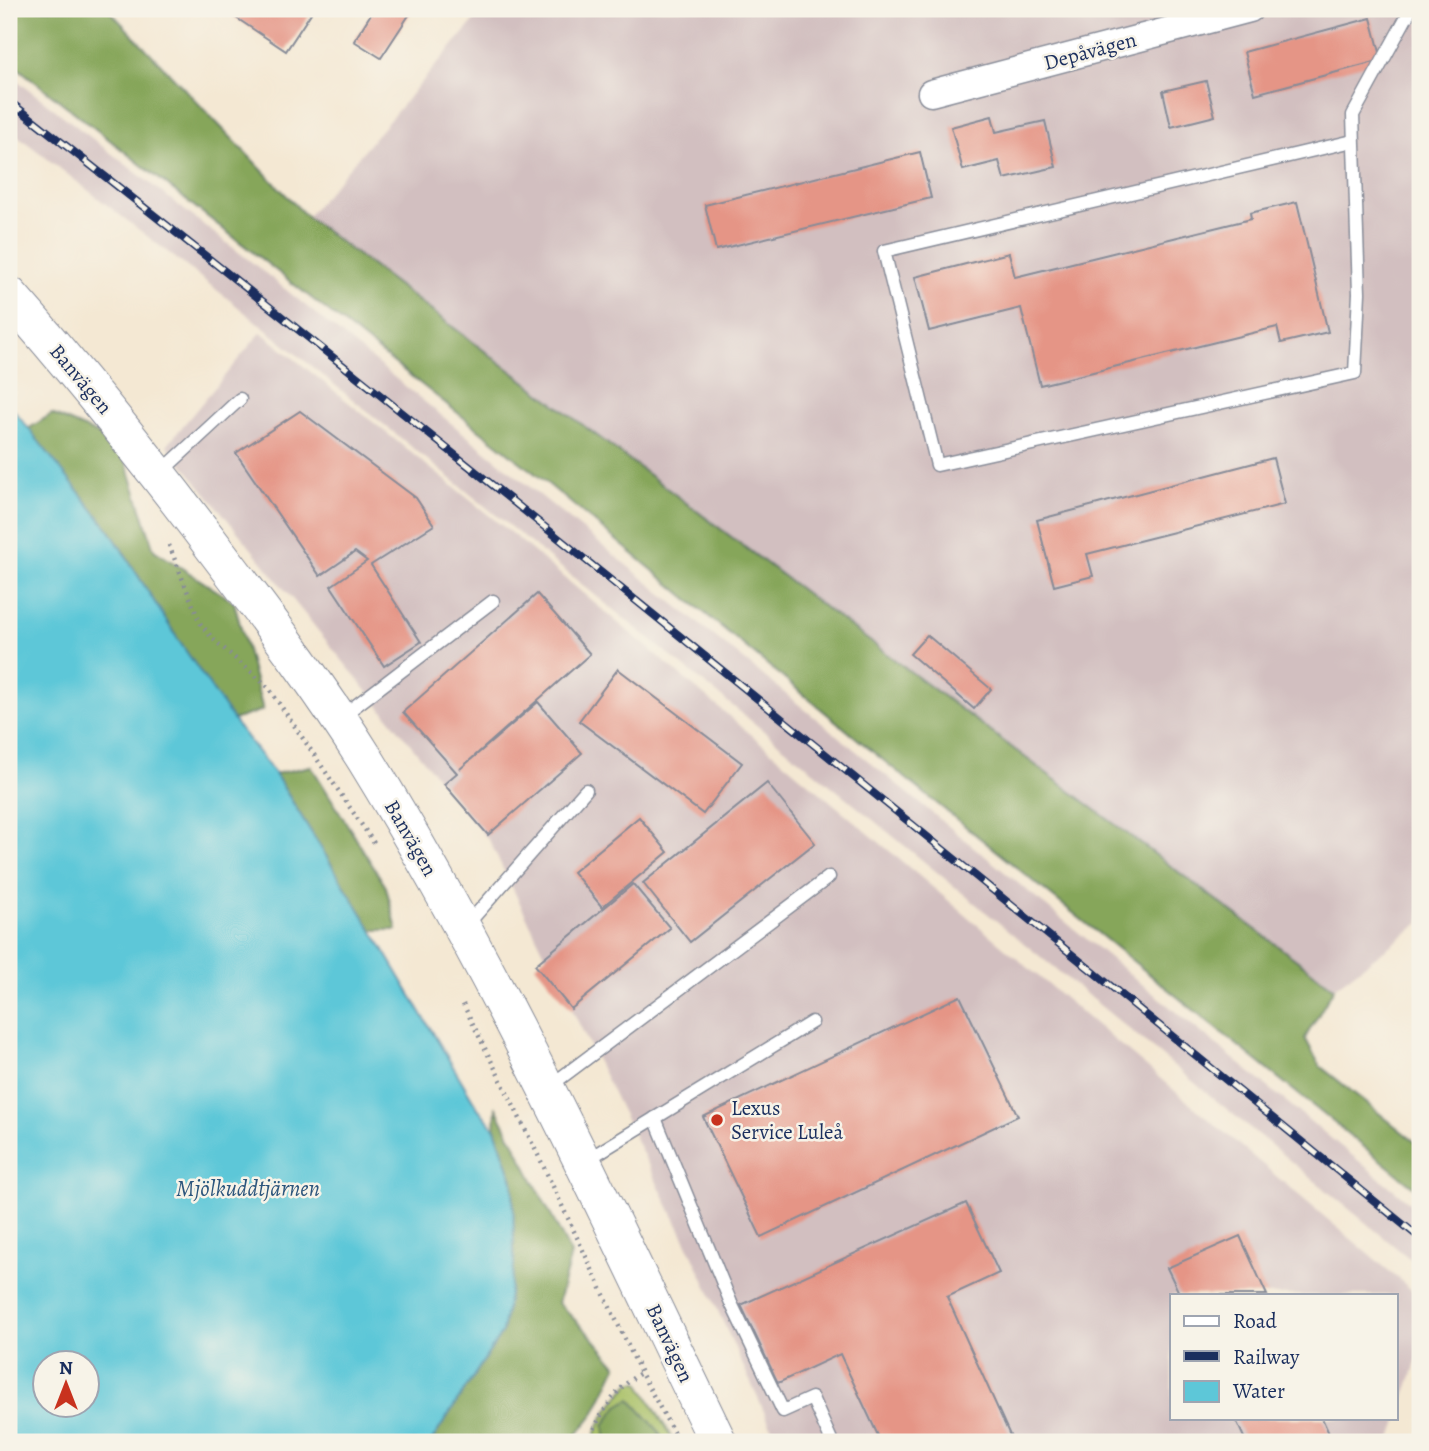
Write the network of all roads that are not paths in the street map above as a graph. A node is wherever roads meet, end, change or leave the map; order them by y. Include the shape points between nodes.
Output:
1 (1250, 9) edge
2 (1411, 9) edge
3 (931, 93) dead end
4 (1353, 141) junction
5 (9, 295) edge
6 (240, 399) dead end
7 (159, 474) junction
8 (493, 601) dead end
9 (338, 719) junction
10 (586, 790) dead end
11 (829, 877) dead end
12 (463, 930) junction
13 (812, 1022) dead end
14 (547, 1088) junction
15 (654, 1118) junction
16 (584, 1161) junction
17 (718, 1442) edge
18 (832, 1442) edge

1 - 3 street, Depåvägen
2 - 4 lane via 1353,114
4 - 4 lane via 1359,293 1355,373 937,465 884,251
5 - 7 street, Banvägen
6 - 7 lane
7 - 9 street, Banvägen via 289,646
8 - 9 lane
9 - 12 street, Banvägen
10 - 12 lane
11 - 14 lane
12 - 14 street, Banvägen
13 - 15 lane
14 - 16 street, Banvägen
15 - 16 lane
15 - 18 lane via 731,1303 783,1410 812,1398
16 - 17 street, Banvägen

